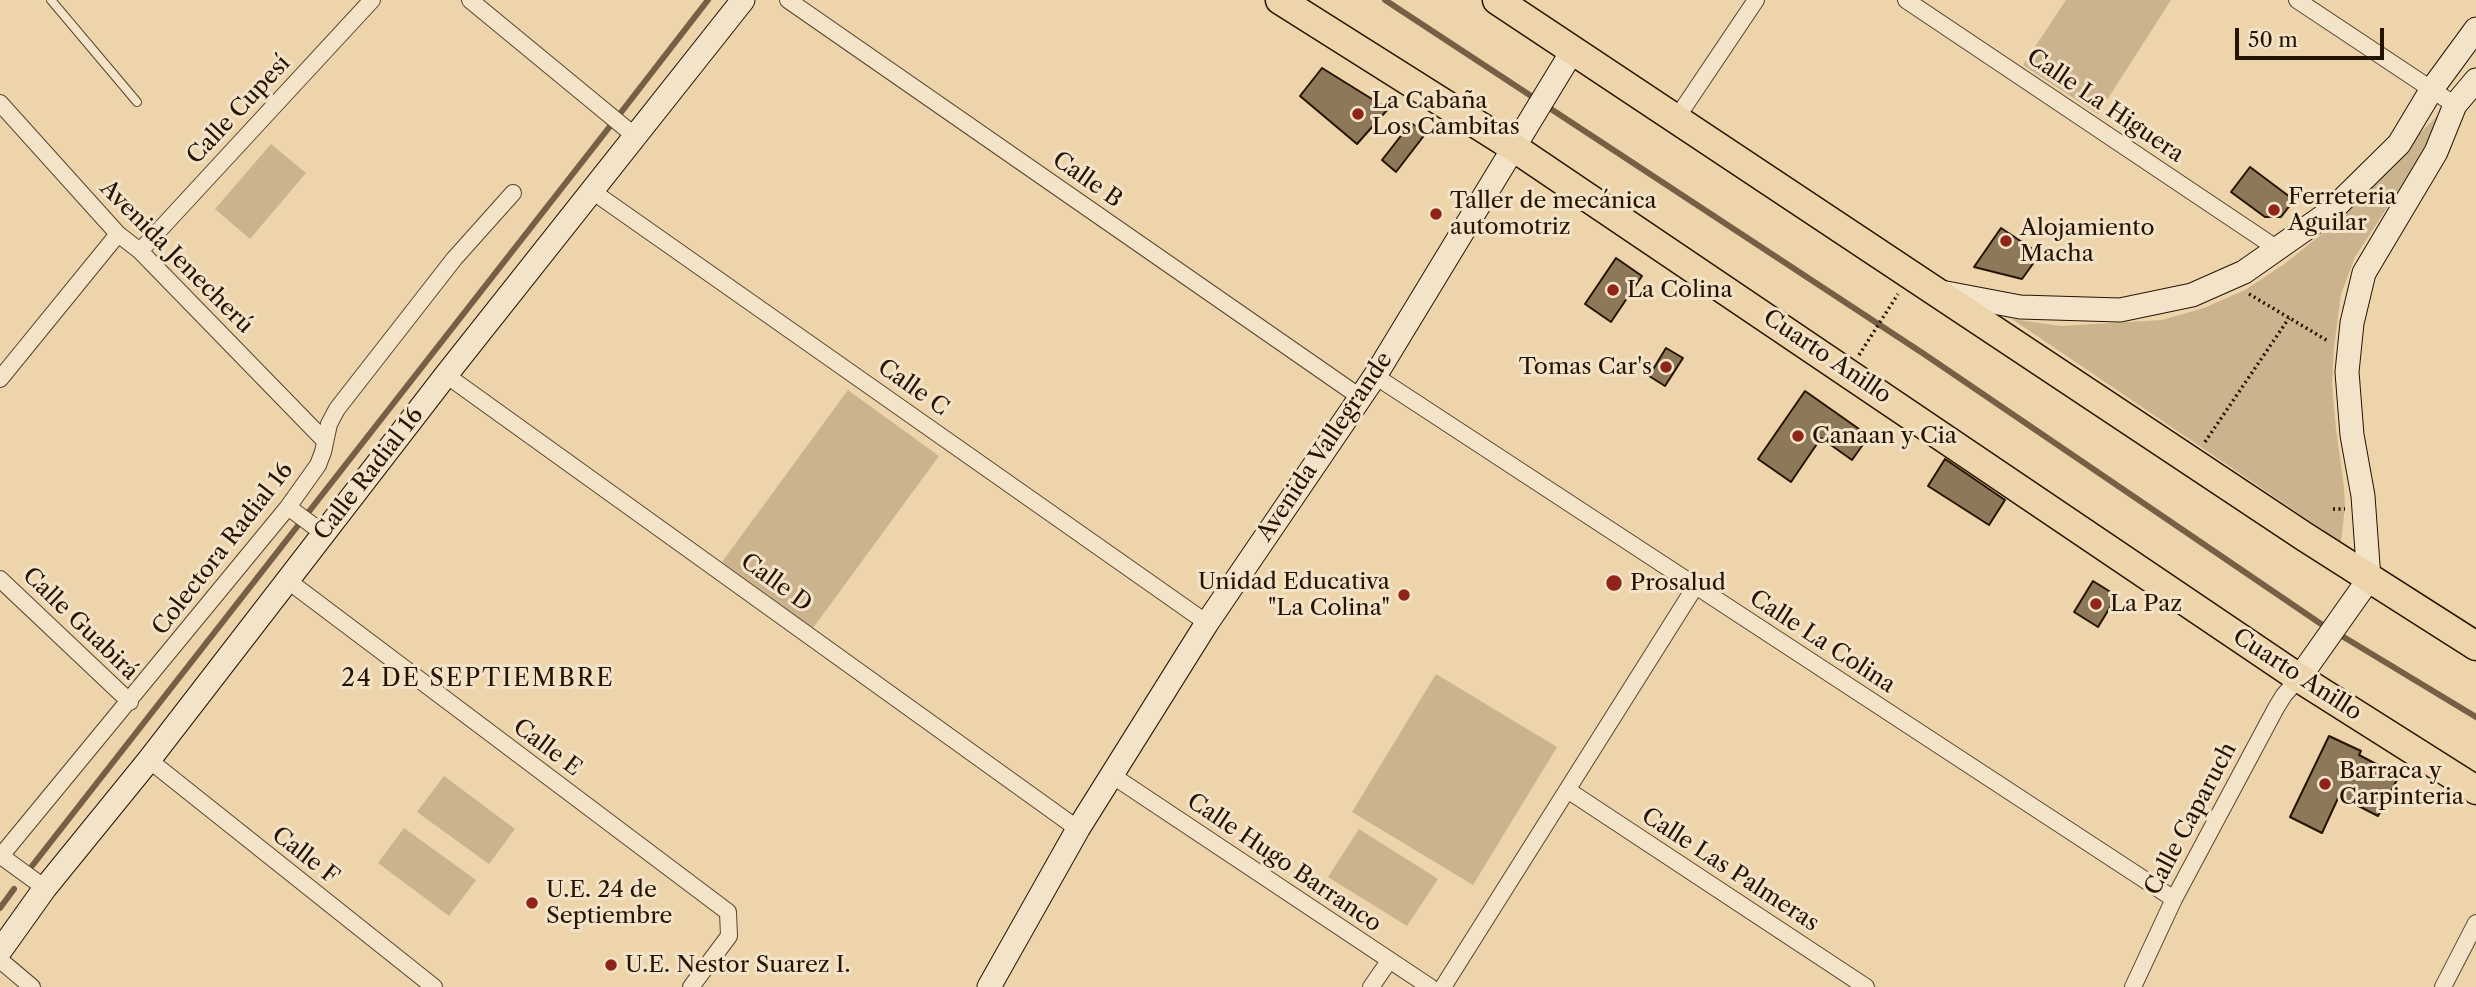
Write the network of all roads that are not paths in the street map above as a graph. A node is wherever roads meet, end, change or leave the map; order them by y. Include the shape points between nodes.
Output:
1 (51, 0) edge
2 (372, 0) edge
3 (470, 0) edge
4 (743, 0) edge
5 (788, 0) edge
6 (1280, 0) edge
7 (1497, 0) edge
8 (1756, 0) edge
9 (1906, 0) edge
10 (2297, 0) edge
11 (2476, 29) edge
12 (1573, 50) junction
13 (2476, 80) edge
14 (2432, 89) junction
15 (137, 102) dead end
16 (0, 103) edge
17 (2455, 105) junction
18 (1676, 118) junction
19 (635, 136) junction
20 (1513, 147) junction
21 (592, 191) junction
22 (513, 193) dead end
23 (118, 234) junction
24 (2279, 250) junction
25 (140, 251) junction
26 (1937, 292) junction
27 (446, 375) junction
28 (1375, 376) junction
29 (0, 379) edge
30 (1360, 397) junction
31 (324, 440) junction
32 (292, 509) junction
33 (317, 528) junction
34 (0, 579) edge
35 (287, 580) junction
36 (1695, 587) junction
37 (2361, 590) junction
38 (1207, 623) junction
39 (2476, 646) edge
40 (2299, 678) junction
41 (130, 702) junction
42 (149, 760) junction
43 (1113, 776) junction
44 (2476, 790) edge
45 (1569, 791) junction
46 (1078, 829) junction
47 (0, 857) edge
48 (45, 888) junction
49 (2174, 899) junction
50 (2476, 923) edge
51 (0, 951) edge
52 (0, 960) edge
53 (1389, 961) junction
54 (32, 987) edge
55 (434, 987) edge
56 (691, 987) edge
57 (989, 987) edge
58 (1371, 987) edge
59 (1430, 987) edge
60 (1443, 987) edge
61 (1866, 987) edge
62 (2133, 987) edge
63 (2443, 987) edge

1 - 15 lane
2 - 25 street, Calle Cupesí
3 - 19 street
4 - 19 street, Calle Radial 16
5 - 30 street, Calle B
6 - 20 highway, Cuarto Anillo
7 - 12 highway
8 - 18 street
9 - 24 street, Calle La Higuera
10 - 14 street
11 - 14 street
12 - 18 highway
12 - 20 street, Avenida Vallegrande
13 - 17 street
14 - 17 street
14 - 24 street via 2399,144 2331,211
16 - 23 street, Avenida Jenecherú
17 - 37 street via 2436,152 2364,273 2352,323 2347,372 2363,496
18 - 26 highway
19 - 21 street, Calle Radial 16
20 - 28 street, Avenida Vallegrande
20 - 40 highway, Cuarto Anillo
21 - 27 street, Calle Radial 16
21 - 38 street, Calle C
22 - 31 street, Colectora Radial 16 via 454,259 337,409
23 - 25 street, Avenida Jenecherú
23 - 29 street
24 - 26 street via 2192,295 2120,310 2020,307
25 - 31 street, Avenida Jenecherú
26 - 37 highway
27 - 33 street, Calle Radial 16
27 - 46 street, Calle D
28 - 30 street, Avenida Vallegrande
28 - 36 street, Calle La Colina
30 - 38 street, Avenida Vallegrande
31 - 32 street, Colectora Radial 16 via 318,465
32 - 33 street
32 - 41 street, Colectora Radial 16
33 - 35 street, Calle Radial 16
34 - 41 street, Calle Guabirá
35 - 42 street, Calle Radial 16
35 - 56 street, Calle E via 727,912 729,936
36 - 45 street
36 - 49 street, Calle La Colina
37 - 39 highway
37 - 40 street
38 - 43 street, Avenida Vallegrande
40 - 44 highway, Cuarto Anillo
40 - 49 street, Calle Caparuch via 2276,708
41 - 47 street, Colectora Radial 16
42 - 48 street, Calle Radial 16
42 - 55 street, Calle F
43 - 46 street, Avenida Vallegrande
43 - 53 street, Calle Hugo Barranco
45 - 60 street
45 - 61 street, Calle Las Palmeras
46 - 57 street, Avenida Vallegrande
47 - 48 street
48 - 51 street, Calle Radial 16
49 - 62 street, Calle Caparuch
50 - 63 street
52 - 54 street
53 - 58 street
53 - 59 street, Calle Hugo Barranco

